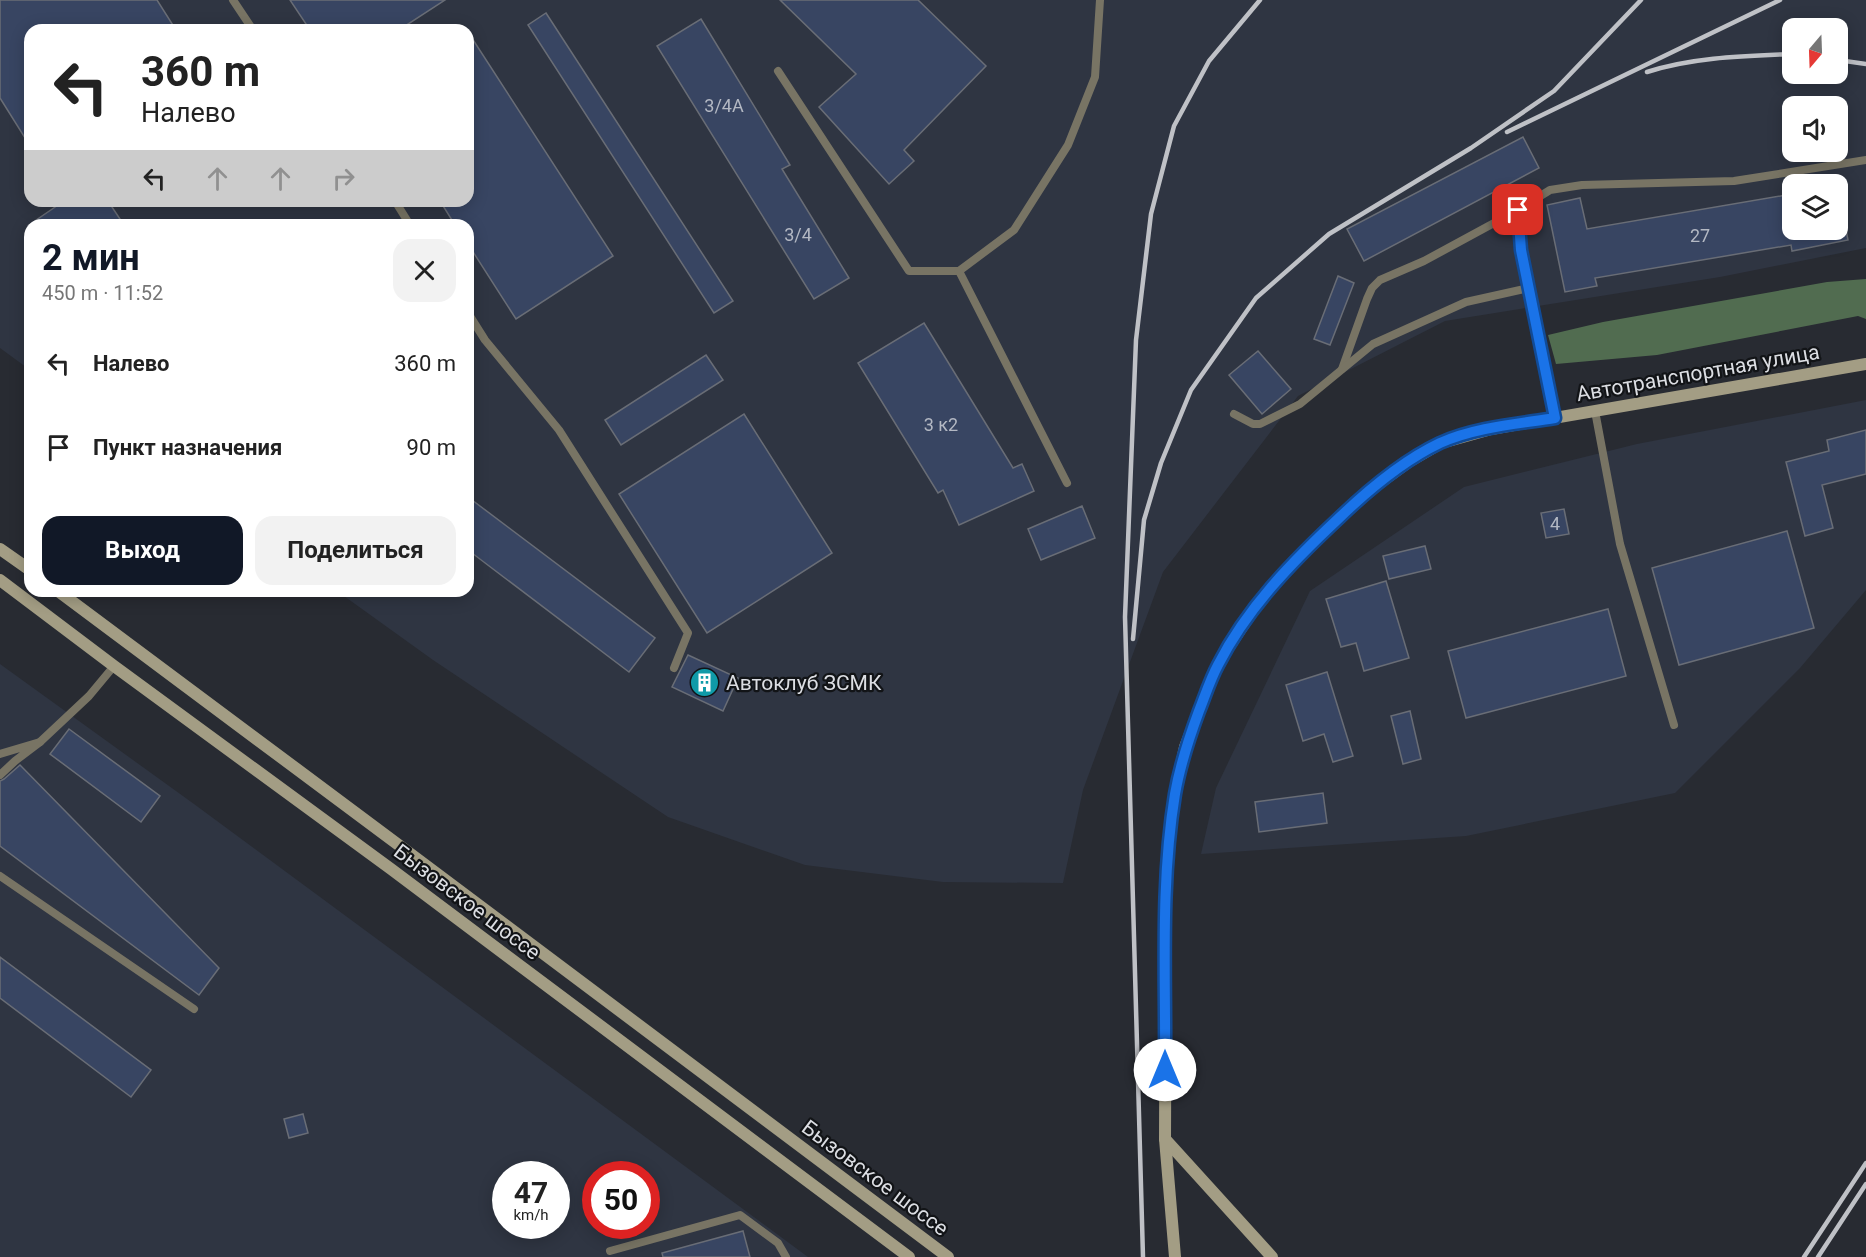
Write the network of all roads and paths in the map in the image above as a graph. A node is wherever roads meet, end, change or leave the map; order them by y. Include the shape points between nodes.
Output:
1 (233, 0) edge
2 (1100, 0) edge
3 (249, 24) edge
4 (778, 71) dead end
5 (1866, 160) edge
6 (1518, 210) junction
7 (959, 271) junction
8 (1529, 288) junction
9 (474, 323) edge
10 (1866, 364) edge
11 (1342, 369) junction
12 (1595, 411) junction
13 (1234, 414) dead end
14 (1555, 418) junction
15 (1067, 483) dead end
16 (0, 549) edge
17 (24, 566) edge
18 (0, 580) edge
19 (66, 597) edge
20 (114, 666) junction
21 (674, 668) dead end
22 (1674, 724) dead end
23 (40, 742) junction
24 (0, 754) edge
25 (0, 775) edge
26 (0, 876) edge
27 (194, 1009) dead end
28 (1165, 1139) junction
29 (610, 1251) dead end
30 (786, 1257) edge
31 (909, 1257) edge
32 (948, 1257) edge
33 (1175, 1257) edge
34 (1272, 1257) edge

1 - 3 lane
2 - 7 lane via 1095,77 1068,145 1014,230
4 - 7 lane via 909,271
5 - 6 lane via 1734,181 1582,185 1550,190
6 - 8 lane
6 - 11 lane via 1380,280 1366,299
7 - 15 lane
8 - 11 lane via 1466,302 1373,344
8 - 14 lane
9 - 21 lane via 559,430 688,633
10 - 12 main road, Автотранспортная улица
11 - 13 lane via 1300,404 1260,424
12 - 14 main road, Автотранспортная улица
12 - 22 lane via 1620,544
14 - 28 main road, Автотранспортная улица via 1441,443 1382,481 1273,585 1217,665 1185,747 1170,831 1166,886
16 - 17 main road
18 - 20 main road, Бызовское шоссе
19 - 32 main road, Бызовское шоссе
20 - 23 lane via 89,696
20 - 31 main road, Бызовское шоссе
23 - 24 lane
23 - 25 lane
26 - 27 lane
28 - 33 main road, Автотранспортная улица
28 - 34 main road
29 - 30 lane via 740,1215 778,1243

